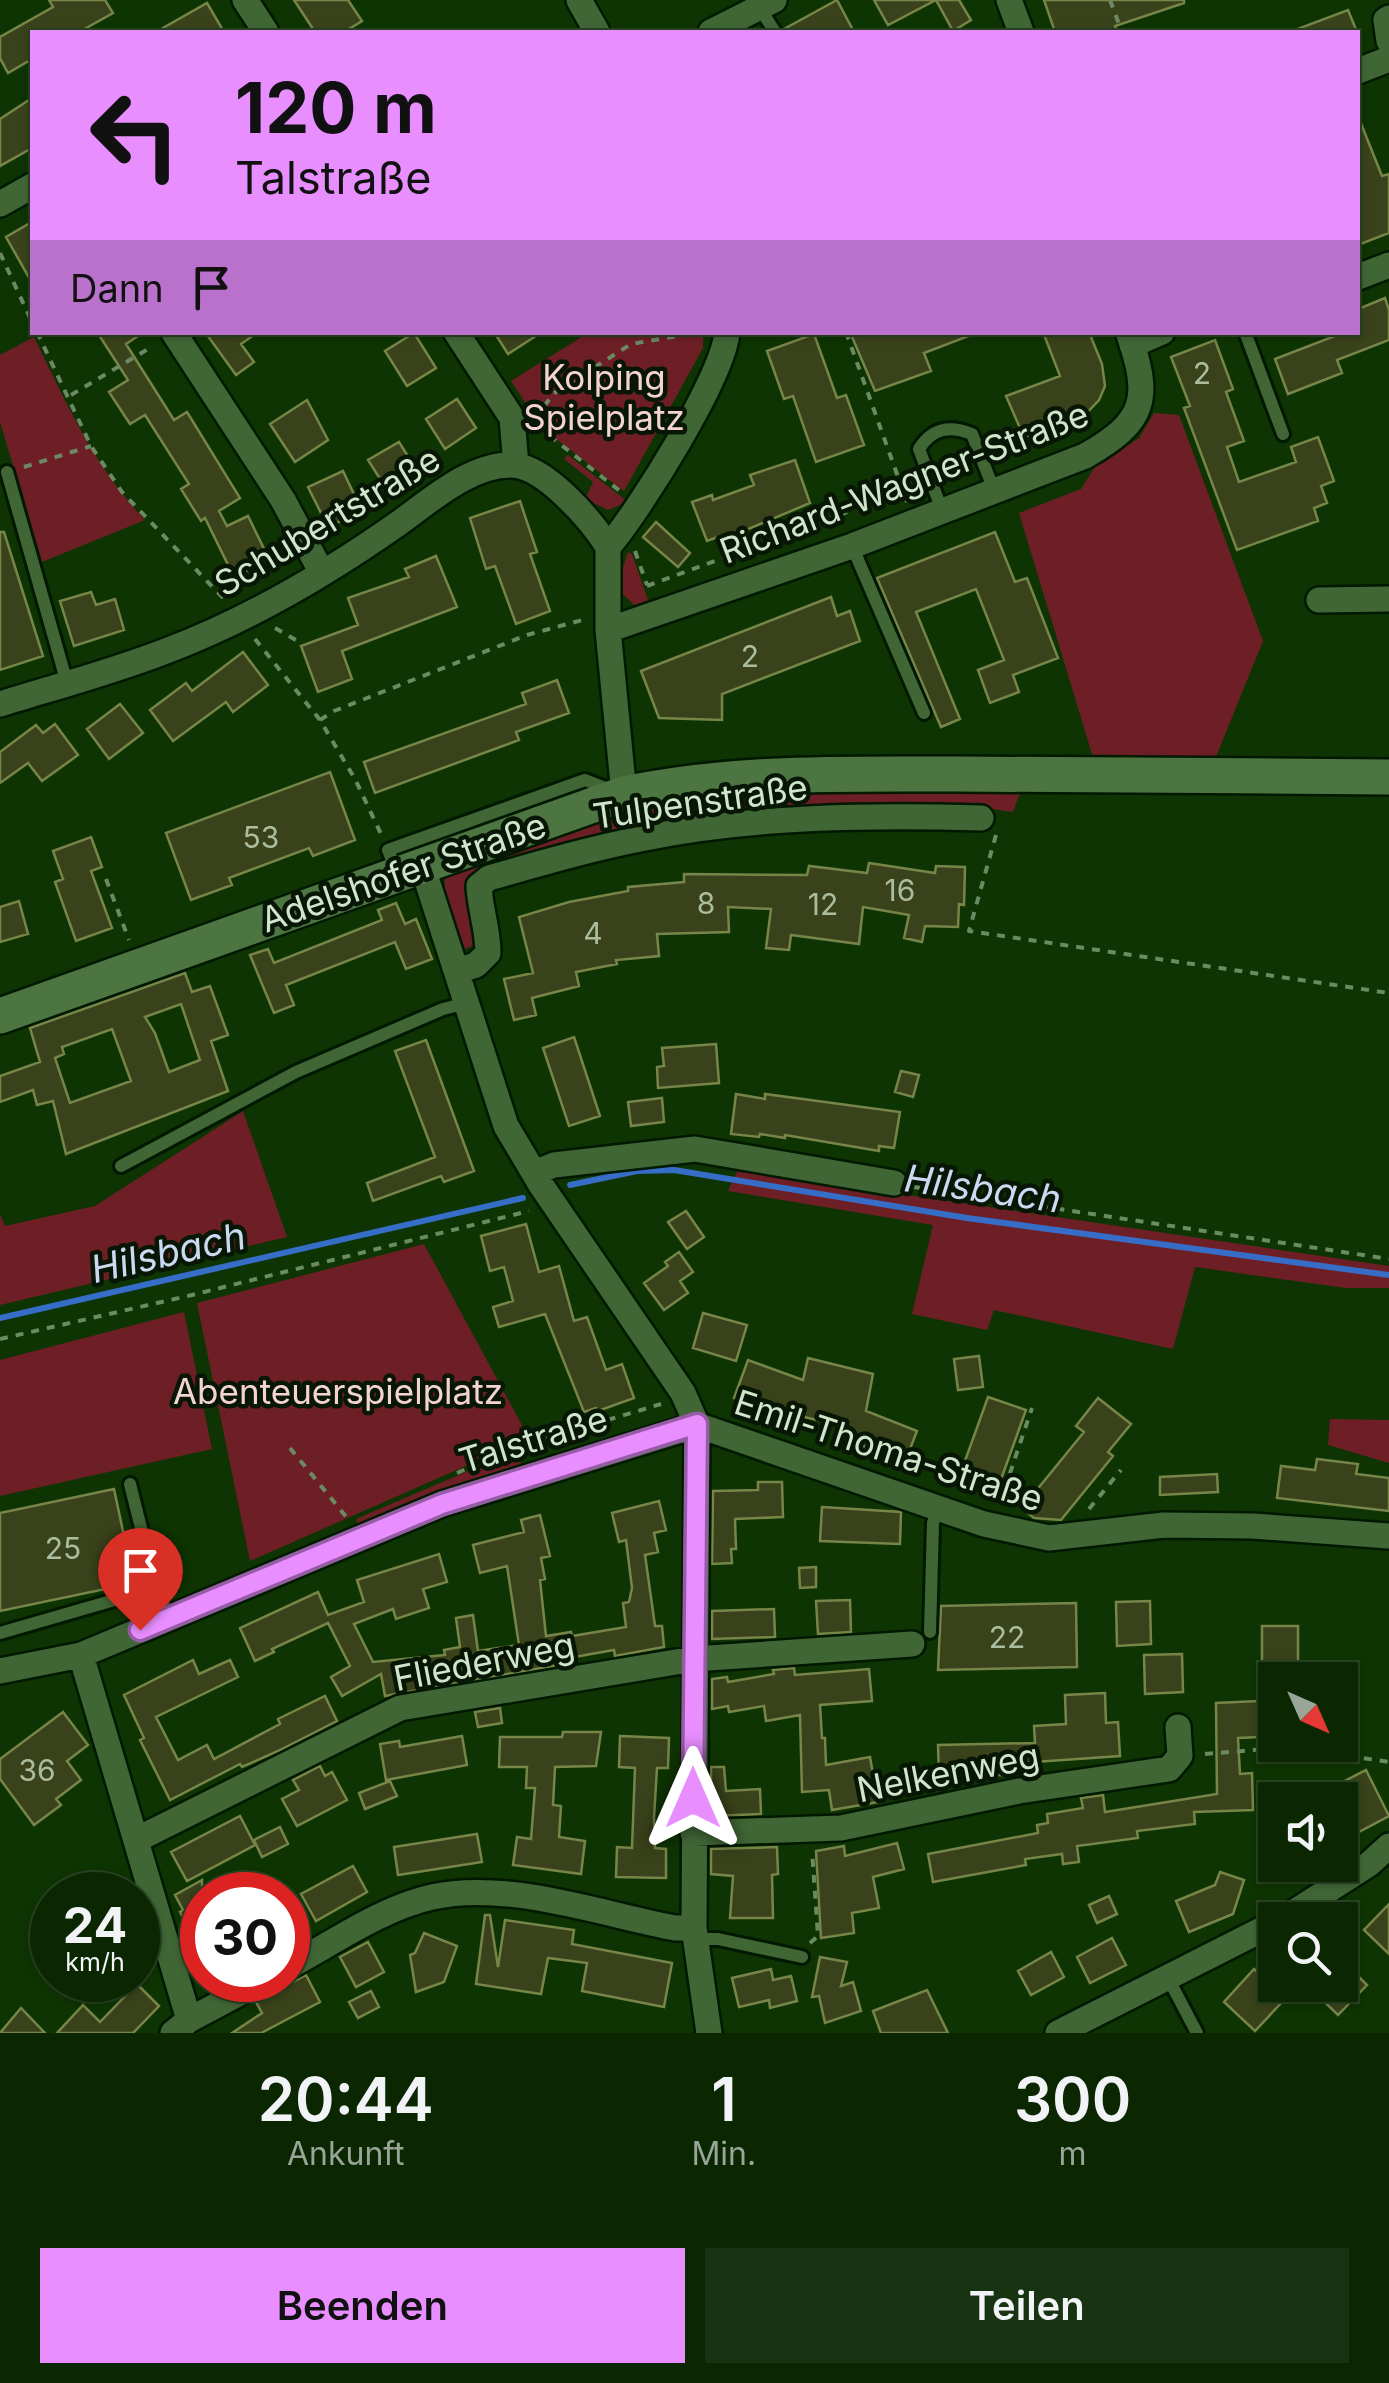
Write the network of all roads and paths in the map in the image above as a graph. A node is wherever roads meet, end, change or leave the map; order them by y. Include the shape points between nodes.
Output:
1 (245, 0) edge
2 (579, 0) edge
3 (1009, 0) edge
4 (1110, 0) edge
5 (764, 3) edge
6 (1389, 18) edge
7 (265, 30) edge
8 (596, 30) edge
9 (715, 30) edge
10 (773, 30) edge
11 (1020, 30) edge
12 (1121, 30) edge
13 (1389, 41) edge
14 (1389, 59) edge
15 (1360, 70) edge
16 (30, 187) edge
17 (0, 204) edge
18 (0, 253) edge
19 (1389, 265) edge
20 (1360, 276) edge
21 (30, 318) edge
22 (40, 335) edge
23 (171, 335) edge
24 (175, 335) edge
25 (458, 335) edge
26 (684, 335) edge
27 (727, 335) edge
28 (847, 335) edge
29 (1246, 335) edge
30 (1130, 339) edge
31 (70, 396) junction
32 (1283, 434) dead end
33 (91, 446) junction
34 (516, 465) junction
35 (7, 472) joint
36 (994, 490) junction
37 (640, 506) junction
38 (942, 510) junction
39 (847, 512) dead end
40 (914, 522) junction
41 (852, 546) junction
42 (608, 547) junction
43 (322, 573) junction
44 (648, 586) junction
45 (1389, 599) edge
46 (1319, 600) dead end
47 (658, 612) junction
48 (239, 617) junction
49 (270, 622) dead end
50 (607, 623) junction
51 (301, 643) dead end
52 (67, 683) junction
53 (0, 704) edge
54 (924, 712) dead end
55 (320, 720) junction
56 (1389, 776) edge
57 (624, 794) junction
58 (990, 822) joint
59 (403, 863) junction
60 (106, 878) dead end
61 (139, 966) junction
62 (457, 971) junction
63 (1389, 993) edge
64 (467, 1003) junction
65 (3, 1009) edge
66 (121, 1166) dead end
67 (534, 1173) junction
68 (894, 1183) joint
69 (552, 1201) junction
70 (1389, 1258) edge
71 (0, 1339) edge
72 (1032, 1408) dead end
73 (697, 1424) junction
74 (290, 1448) dead end
75 (1121, 1470) dead end
76 (130, 1484) dead end
77 (938, 1508) junction
78 (984, 1524) junction
79 (1389, 1536) edge
80 (356, 1537) junction
81 (1075, 1537) junction
82 (156, 1588) junction
83 (170, 1618) junction
84 (0, 1633) edge
85 (921, 1638) joint
86 (81, 1655) junction
87 (694, 1659) junction
88 (0, 1672) edge
89 (1178, 1727) dead end
90 (1180, 1756) junction
91 (1389, 1762) edge
92 (811, 1831) junction
93 (693, 1834) junction
94 (136, 1840) junction
95 (1389, 1846) edge
96 (1310, 1902) edge
97 (695, 1933) junction
98 (1258, 1933) edge
99 (310, 1955) edge
100 (802, 1958) joint
101 (1168, 1978) junction
102 (224, 2002) edge
103 (181, 2026) edge
104 (710, 2033) edge
105 (1058, 2033) edge
106 (1197, 2033) edge

1 - 7 street
2 - 8 street
3 - 11 street
4 - 12 path
5 - 9 street
5 - 10 lane
6 - 13 street
14 - 15 street
16 - 17 street
18 - 21 path
19 - 20 street
22 - 31 path
23 - 31 path
24 - 43 street
25 - 34 street via 512,418
26 - 37 path via 631,344 552,394 533,422
27 - 37 street via 712,379
28 - 40 path
29 - 32 lane
30 - 36 street, Richard-Wagner-Straße via 1142,382 1139,409 1127,426 1085,456
31 - 33 path
33 - 35 path
33 - 48 path via 122,492
34 - 42 street via 557,487
34 - 43 street, Schubertstraße via 486,469 445,491
35 - 52 lane
36 - 38 street, Richard-Wagner-Straße
36 - 38 lane via 972,434 944,428 919,449
37 - 42 street
38 - 40 street, Richard-Wagner-Straße
39 - 44 path
40 - 41 street, Richard-Wagner-Straße
41 - 47 street, Richard-Wagner-Straße
41 - 54 lane
42 - 44 path via 634,549
42 - 50 street
43 - 48 street, Schubertstraße
44 - 47 path
45 - 46 street
47 - 50 street, Richard-Wagner-Straße
48 - 52 street, Schubertstraße via 167,650
48 - 55 path
49 - 51 path
50 - 55 path via 527,635
50 - 57 street
52 - 53 street, Schubertstraße
55 - 59 path
56 - 57 street, Adelshofer Straße via 816,774 711,778
57 - 59 street, Adelshofer Straße
58 - 62 street, Tulpenstraße via 893,816 699,830 489,878 479,886 488,952
58 - 63 path via 970,931
59 - 61 street, Adelshofer Straße
59 - 62 street, Emil-Thoma-Straße
60 - 61 path
61 - 65 street, Adelshofer Straße
62 - 64 street, Emil-Thoma-Straße
64 - 66 lane via 296,1072
64 - 67 street, Emil-Thoma-Straße via 506,1126
67 - 68 street via 554,1164 696,1150
67 - 69 street, Emil-Thoma-Straße
68 - 70 path
69 - 71 path
69 - 73 street, Emil-Thoma-Straße via 683,1393
72 - 78 path via 1007,1482
73 - 77 street, Emil-Thoma-Straße
73 - 80 street, Talstraße
73 - 87 street
74 - 80 path
75 - 81 path via 1075,1526
76 - 82 lane
77 - 78 street, Emil-Thoma-Straße
77 - 85 lane
78 - 81 street, Emil-Thoma-Straße
79 - 81 street, Emil-Thoma-Straße via 1164,1525
80 - 83 street, Talstraße
82 - 83 lane
82 - 84 lane
83 - 86 street, Talstraße
85 - 87 street, Fliederweg
86 - 88 street, Talstraße
86 - 94 street
87 - 93 street
87 - 94 street, Fliederweg via 400,1708
89 - 90 street
90 - 91 path via 1290,1746
90 - 92 street, Nelkenweg via 1169,1769
92 - 93 street, Nelkenweg
92 - 100 path via 818,1936
93 - 97 street
94 - 103 street
95 - 96 street
97 - 99 street via 492,1892 434,1896
97 - 100 lane
97 - 104 street
98 - 101 street
101 - 105 street
101 - 106 lane
102 - 103 street

